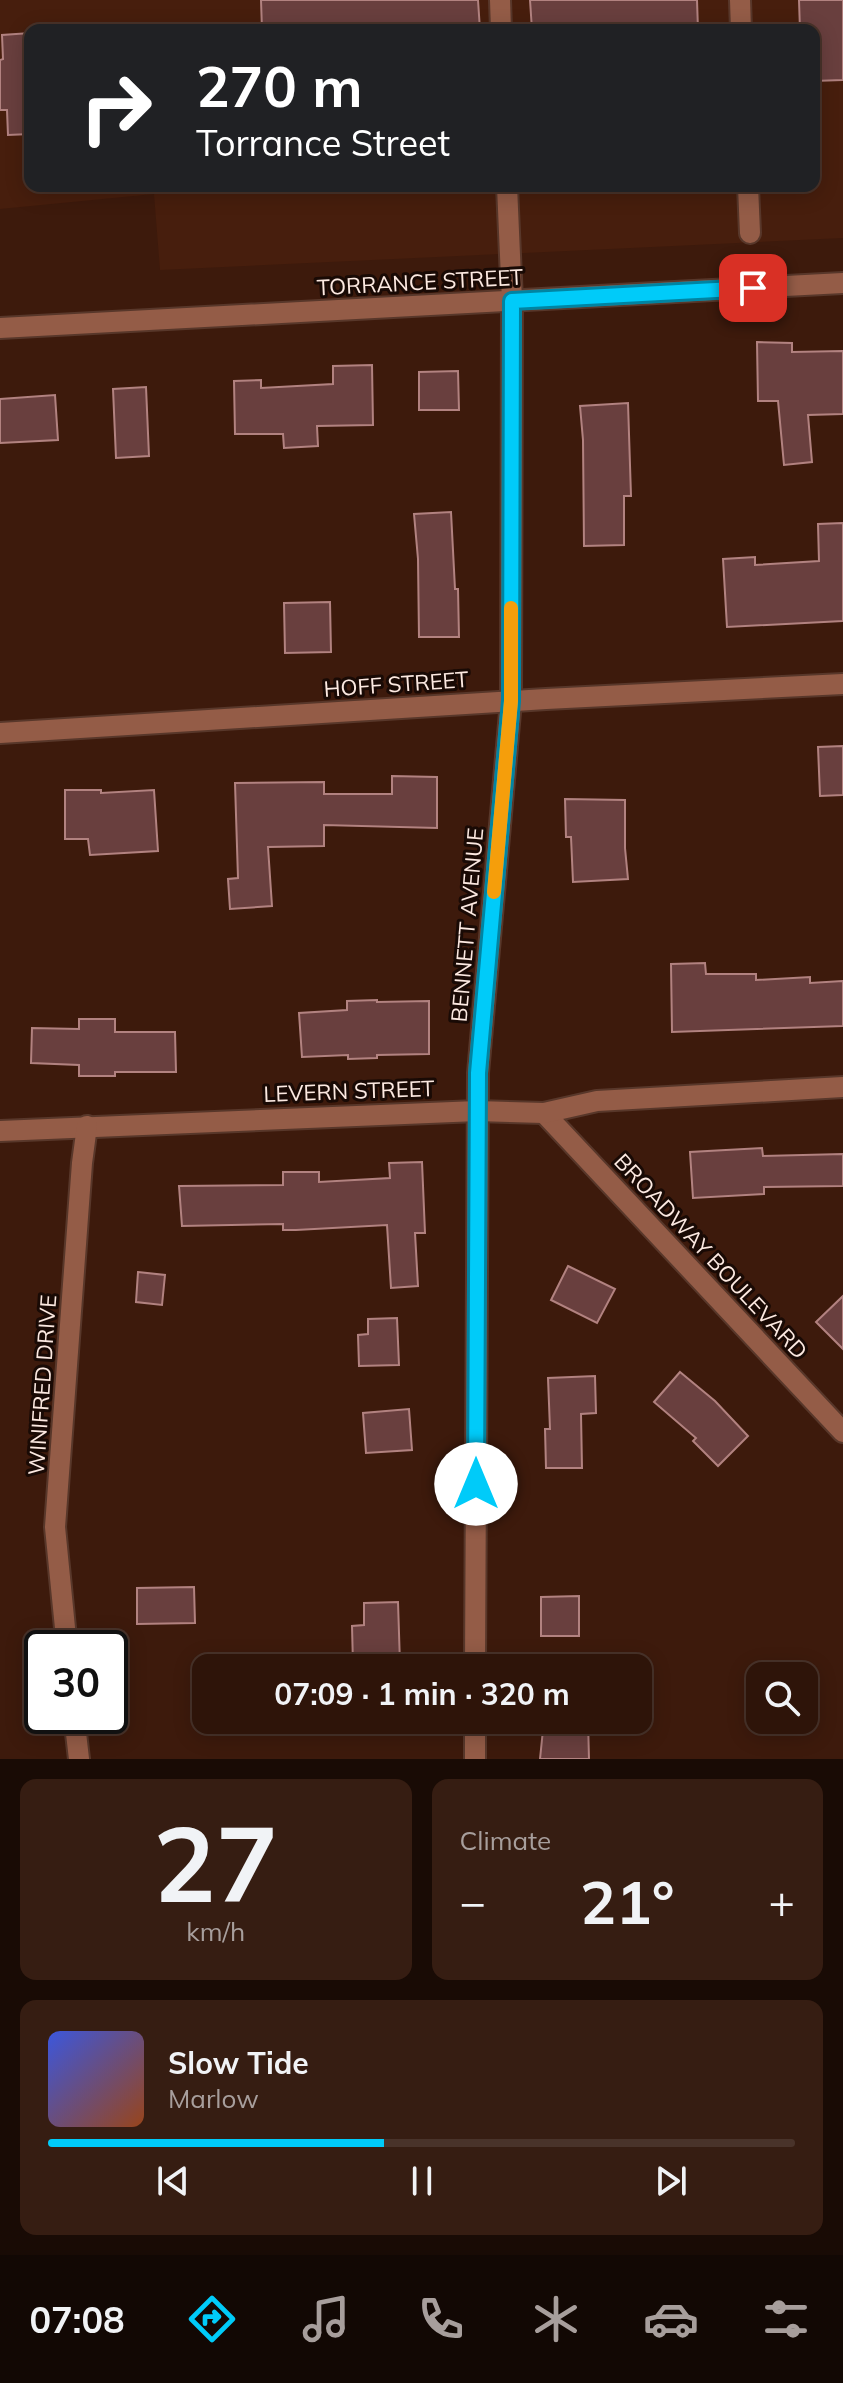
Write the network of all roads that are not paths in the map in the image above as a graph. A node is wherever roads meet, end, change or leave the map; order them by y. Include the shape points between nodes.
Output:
1 (500, 0) edge
2 (740, 0) edge
3 (501, 24) edge
4 (741, 24) edge
5 (507, 192) edge
6 (748, 192) edge
7 (750, 233) dead end
8 (843, 283) edge
9 (512, 301) junction
10 (0, 328) edge
11 (843, 684) edge
12 (511, 701) junction
13 (0, 733) edge
14 (843, 1087) edge
15 (477, 1111) junction
16 (544, 1113) junction
17 (87, 1126) junction
18 (0, 1131) edge
19 (843, 1432) edge
20 (65, 1630) edge
21 (475, 1654) edge
22 (76, 1734) edge
23 (475, 1734) edge
24 (79, 1759) edge
25 (475, 1759) edge

1 - 3 street
2 - 4 street
5 - 9 street, BENNETT AVENUE
6 - 7 street
8 - 9 street, TORRANCE STREET
9 - 10 street, TORRANCE STREET
9 - 12 street, BENNETT AVENUE
11 - 12 street, HOFF STREET
12 - 13 street, HOFF STREET
12 - 15 street, BENNETT AVENUE
14 - 16 street, LEVERN STREET via 597,1101
15 - 16 street, LEVERN STREET
15 - 17 street, LEVERN STREET
15 - 21 street, BENNETT AVENUE
16 - 19 street, BROADWAY BOULEVARD
17 - 18 street, LEVERN STREET
17 - 20 street, WINIFRED DRIVE via 55,1527
22 - 24 street
23 - 25 street

